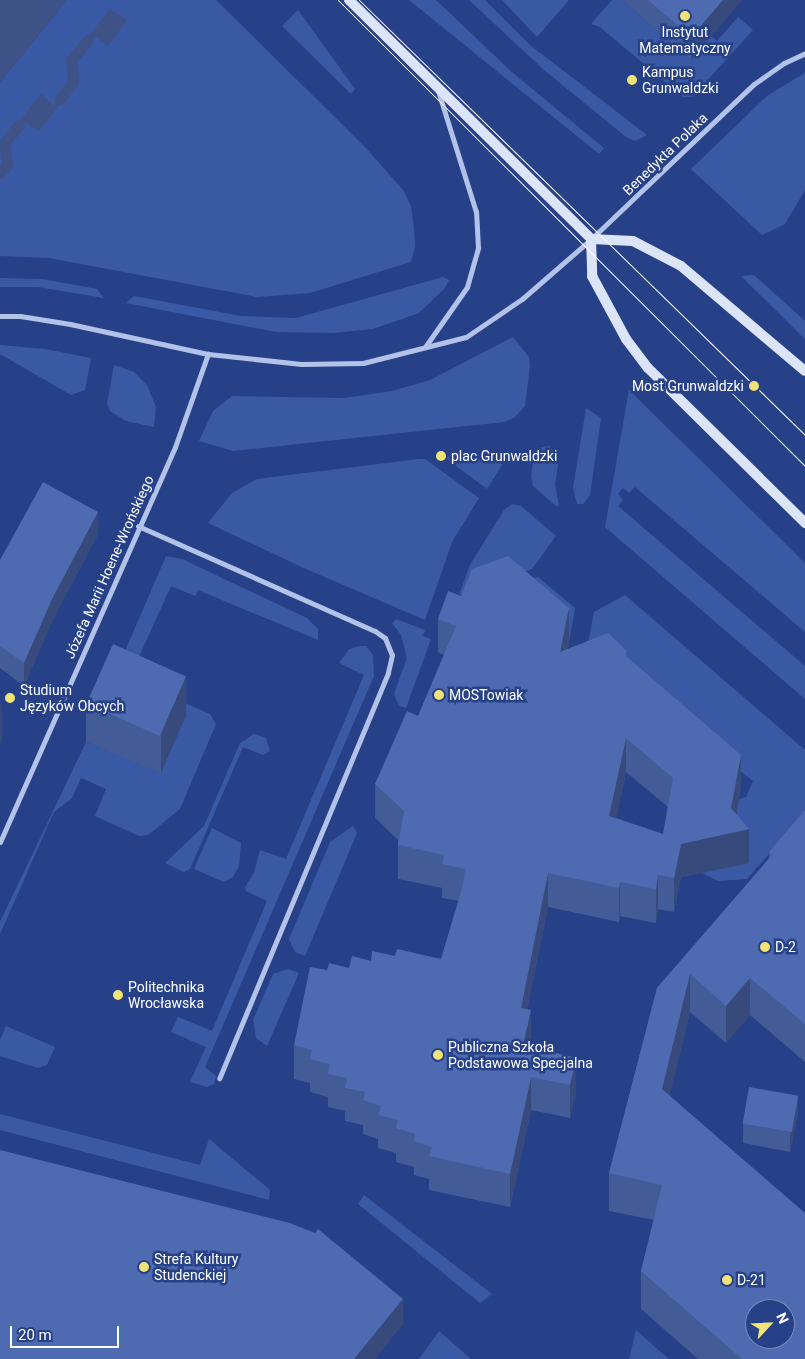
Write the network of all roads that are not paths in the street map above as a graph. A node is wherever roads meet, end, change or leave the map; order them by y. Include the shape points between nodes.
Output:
1 (349, 0) edge
2 (805, 53) edge
3 (437, 86) junction
4 (591, 240) junction
5 (0, 316) edge
6 (424, 348) junction
7 (208, 354) junction
8 (805, 371) edge
9 (805, 523) edge
10 (138, 526) junction
11 (0, 842) edge
12 (220, 1078) dead end

1 - 3 main road
2 - 4 street, Benedykta Polaka via 754,84
3 - 4 main road
3 - 6 street via 476,212 478,242 466,287
4 - 6 street, Benedykta Polaka via 490,323 466,337
4 - 8 main road via 633,242 681,266
4 - 9 main road via 592,276 626,339 648,368
5 - 7 street, Benedykta Polaka via 70,324
6 - 7 street, Benedykta Polaka via 394,357 329,365
7 - 10 street, Józefa Marii Hoene-Wrońskiego via 175,447
10 - 11 street, Józefa Marii Hoene-Wrońskiego
10 - 12 street via 375,630 385,638 392,654 388,673

